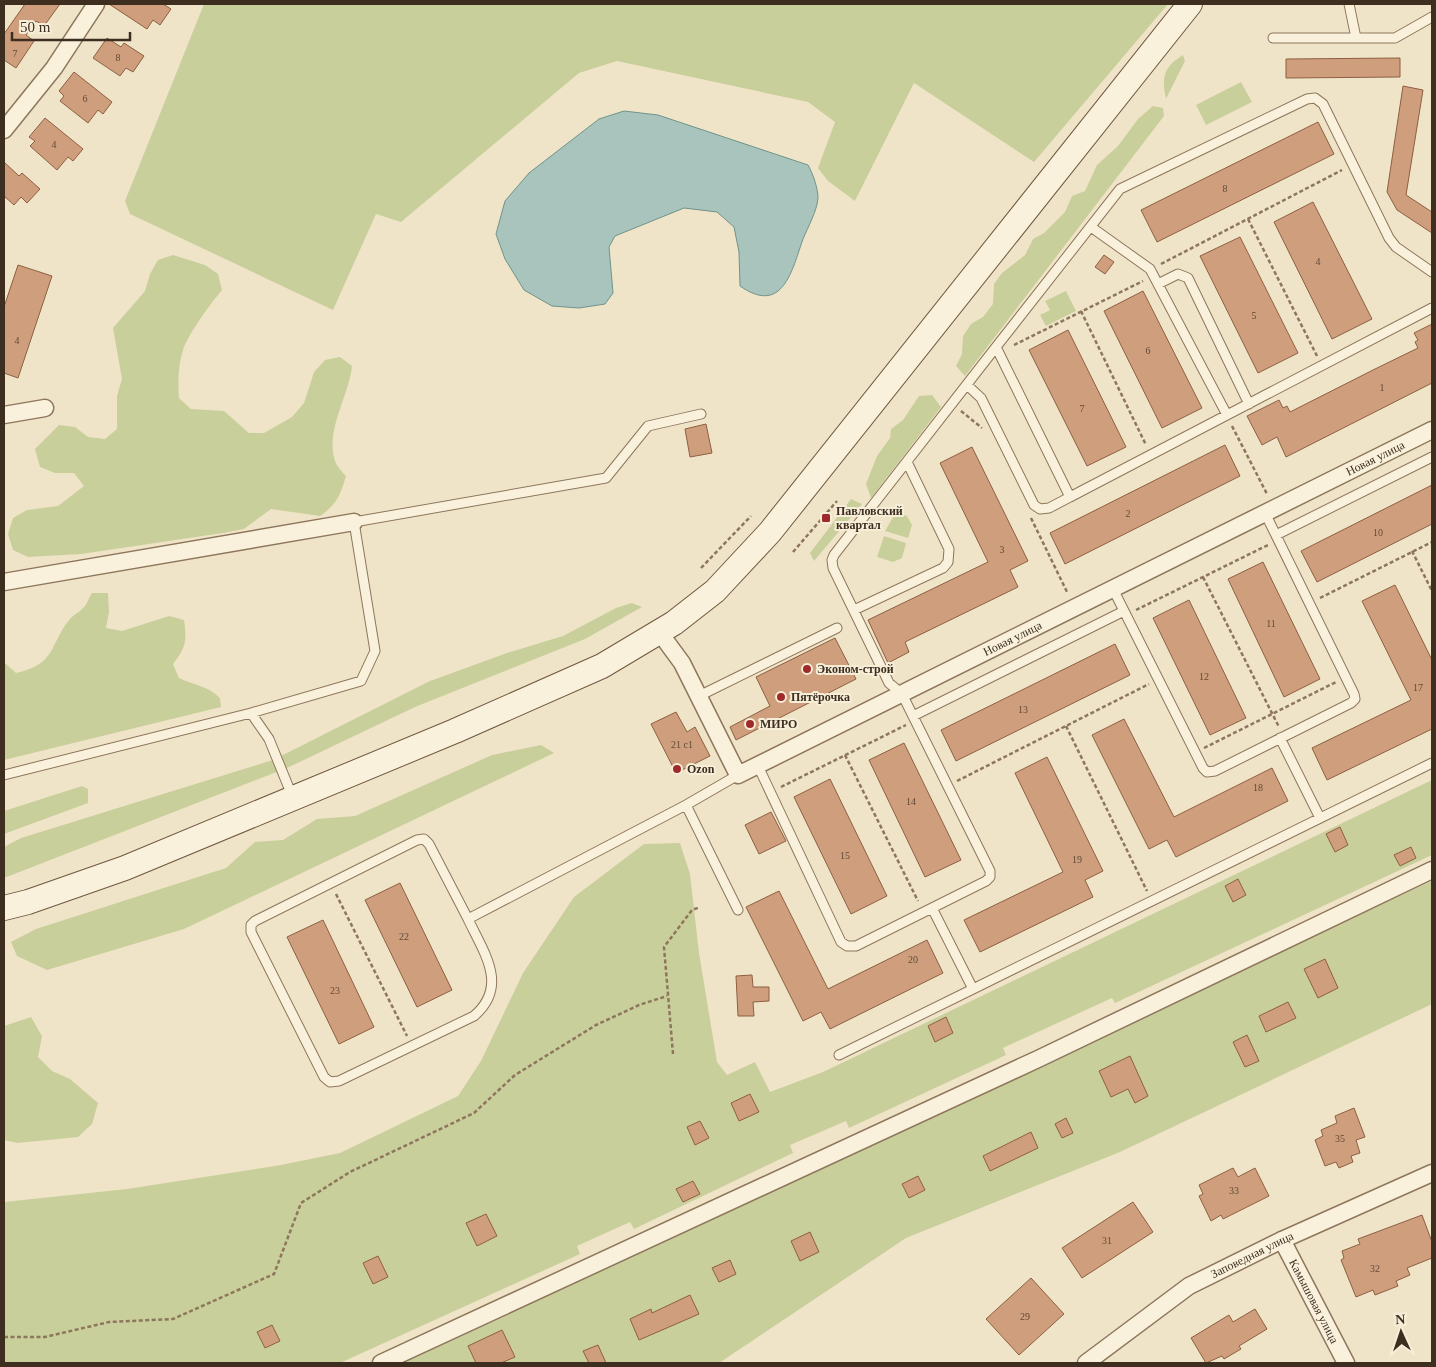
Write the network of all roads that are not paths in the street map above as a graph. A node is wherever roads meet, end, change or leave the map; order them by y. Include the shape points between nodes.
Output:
1 (96, 4) edge
2 (1190, 4) edge
3 (1349, 4) edge
4 (1432, 17) edge
5 (1273, 38) dead end
6 (1356, 38) junction
7 (4, 130) edge
8 (1091, 227) junction
9 (1432, 272) edge
10 (1158, 284) junction
11 (1432, 308) edge
12 (998, 350) junction
13 (967, 385) junction
14 (1249, 404) junction
15 (45, 408) dead end
16 (702, 414) dead end
17 (4, 415) edge
18 (1227, 415) junction
19 (1432, 430) edge
20 (1432, 458) edge
21 (907, 462) junction
22 (1070, 497) junction
23 (1270, 511) junction
24 (354, 522) junction
25 (1277, 537) junction
26 (4, 582) edge
27 (1113, 589) junction
28 (854, 610) junction
29 (1125, 613) junction
30 (837, 628) dead end
31 (660, 633) junction
32 (902, 694) junction
33 (699, 696) junction
34 (251, 713) junction
35 (914, 718) junction
36 (1282, 738) junction
37 (1432, 763) edge
38 (758, 766) junction
39 (4, 775) edge
40 (738, 776) junction
41 (293, 798) junction
42 (686, 805) junction
43 (1320, 818) junction
44 (1432, 870) edge
45 (4, 908) edge
46 (932, 908) junction
47 (738, 910) dead end
48 (468, 919) junction
49 (973, 989) junction
50 (839, 1055) dead end
51 (1432, 1173) edge
52 (1282, 1240) junction
53 (381, 1363) edge
54 (1086, 1363) edge
55 (1346, 1363) edge

1 - 7 street via 54,68
2 - 31 main road via 770,532 715,591
3 - 6 lane
4 - 6 lane via 1395,38
5 - 6 lane
8 - 9 lane via 1120,189 1307,98 1316,98 1323,104 1389,238 1396,247
8 - 10 lane via 1150,269
8 - 12 lane
10 - 14 lane via 1178,274 1188,278
10 - 18 lane
11 - 14 lane
12 - 13 lane
12 - 22 lane
13 - 21 lane
13 - 22 lane via 981,398 1034,505 1040,509 1049,508
14 - 18 lane
15 - 17 street
16 - 24 lane via 648,426 606,478
18 - 22 lane
19 - 23 street, Новая улица
20 - 25 lane
21 - 28 lane via 832,560
21 - 28 lane via 949,549 948,562 943,568
23 - 25 lane
23 - 27 street, Новая улица
24 - 26 street
24 - 34 lane via 375,651 361,681
25 - 36 lane via 1355,699
27 - 29 lane
27 - 32 street, Новая улица
28 - 32 lane via 889,683
29 - 35 lane
29 - 36 lane via 1207,772
30 - 33 lane
31 - 33 street via 682,663
31 - 41 main road via 602,666
32 - 35 lane
32 - 38 street, Новая улица
33 - 40 street
34 - 39 lane
34 - 41 lane via 269,739
35 - 46 lane via 990,871 986,881
36 - 43 lane
37 - 43 lane
38 - 40 street, Новая улица
38 - 46 lane via 841,942 856,946
40 - 42 lane
41 - 45 main road via 125,868
42 - 47 lane
42 - 48 lane
43 - 49 lane
44 - 53 street via 1038,1059
46 - 49 lane
48 - 48 lane via 424,839 251,925 324,1077 330,1082 339,1081 412,1046 474,1016 483,1008 490,996 491,968
49 - 50 lane
51 - 52 street, Заповедная улица
52 - 54 street, Заповедная улица via 1189,1286
52 - 55 street, Камышовая улица

